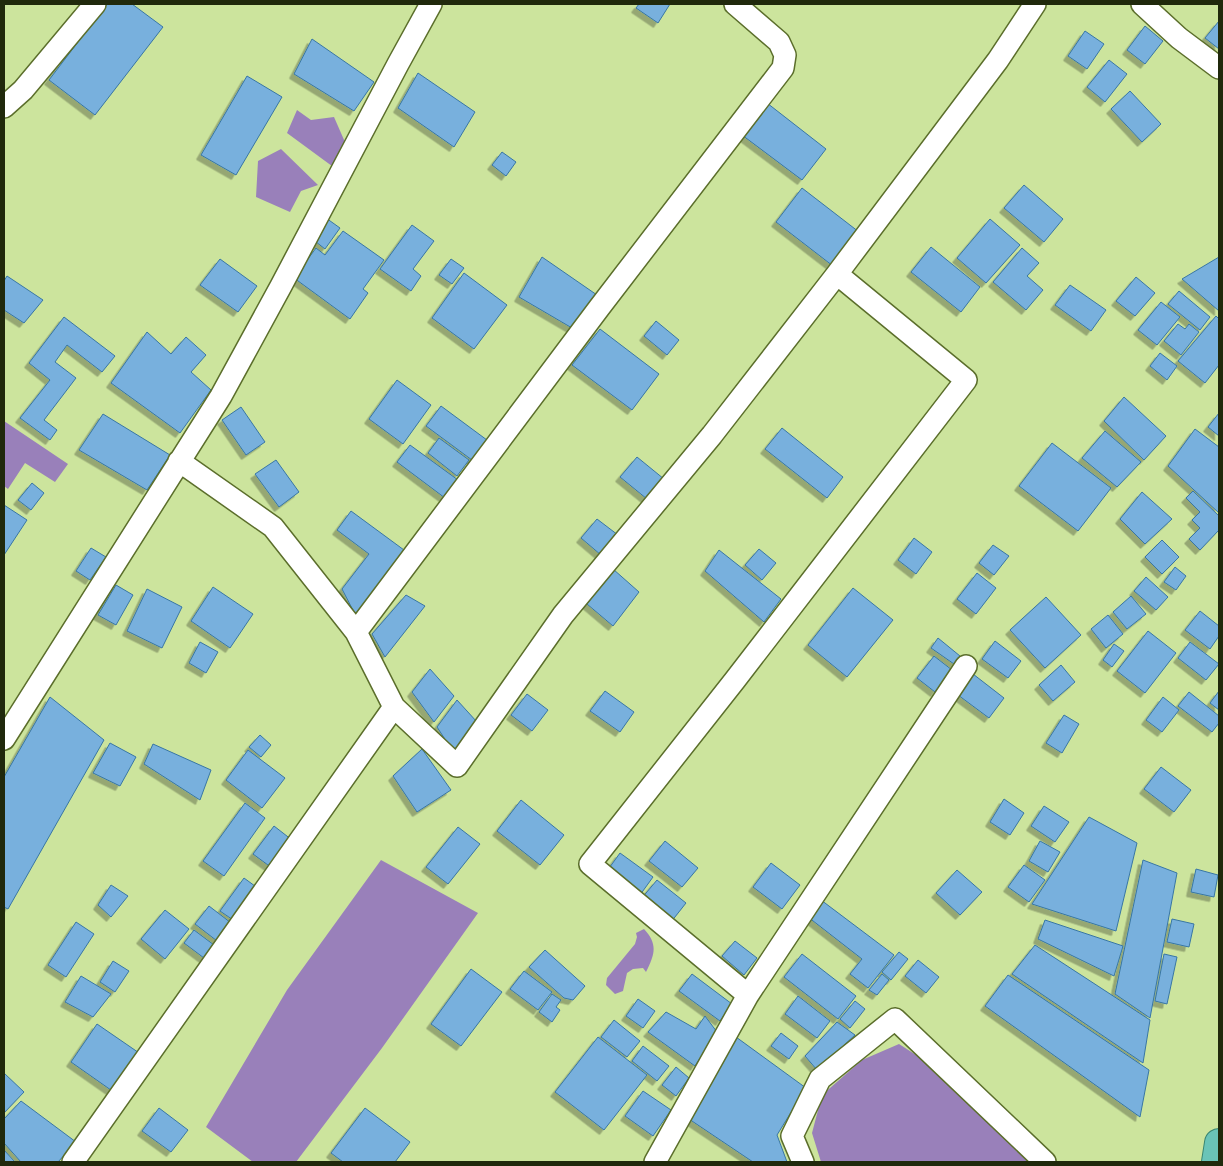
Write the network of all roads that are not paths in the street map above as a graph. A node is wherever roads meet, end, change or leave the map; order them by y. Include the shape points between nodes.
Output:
1 (95, 4) edge
2 (431, 4) edge
3 (735, 4) edge
4 (1035, 4) edge
5 (1142, 4) edge
6 (1219, 68) edge
7 (4, 107) edge
8 (836, 274) junction
9 (179, 461) junction
10 (356, 632) junction
11 (966, 666) dead end
12 (394, 707) junction
13 (4, 739) edge
14 (748, 995) junction
15 (1219, 1143) edge
16 (73, 1162) edge
17 (655, 1162) edge
18 (803, 1162) edge
19 (1045, 1162) edge
20 (1216, 1162) edge

1 - 7 street via 23,90
2 - 9 street via 281,286 220,396
3 - 10 street via 779,42 784,55 783,68
4 - 8 street via 998,60
5 - 6 street
8 - 12 street via 712,435 564,614 457,766
8 - 14 street via 966,380 590,864
9 - 10 street via 273,527
9 - 13 street
10 - 12 street
11 - 14 street
12 - 16 street
14 - 17 street
15 - 20 highway
18 - 19 street via 792,1136 820,1079 896,1019

